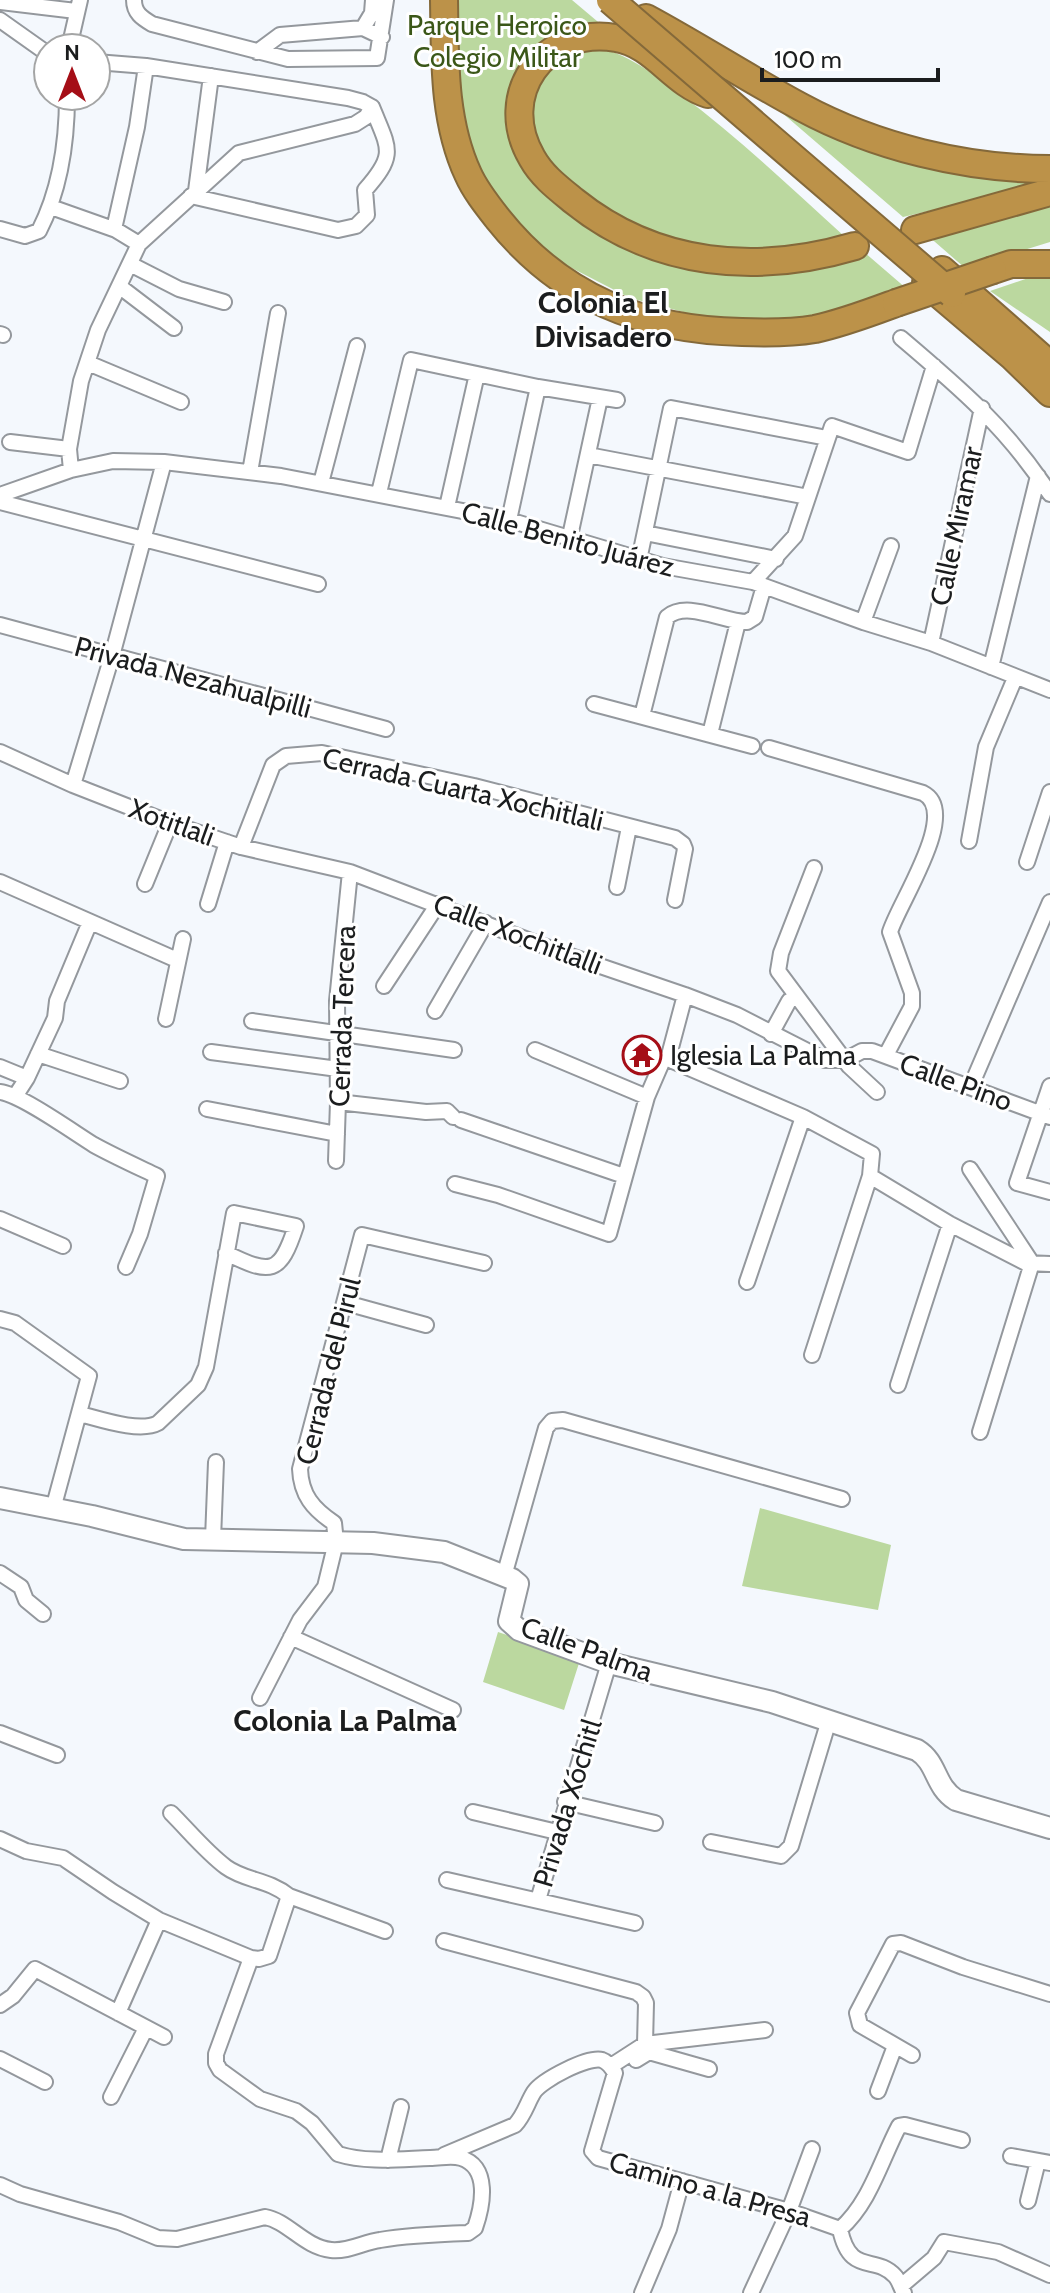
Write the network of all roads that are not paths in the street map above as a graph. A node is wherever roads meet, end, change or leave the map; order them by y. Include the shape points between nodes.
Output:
1 (134, 0) edge
2 (373, 0) edge
3 (386, 0) edge
4 (444, 0) edge
5 (595, 0) edge
6 (610, 0) edge
7 (624, 0) edge
8 (0, 2) edge
9 (78, 6) edge
10 (646, 18) junction
11 (0, 20) edge
12 (363, 28) junction
13 (72, 32) edge
14 (382, 37) junction
15 (32, 43) edge
16 (257, 52) junction
17 (112, 63) edge
18 (146, 66) junction
19 (211, 76) junction
20 (708, 94) junction
21 (372, 107) junction
22 (67, 112) edge
23 (1050, 169) edge
24 (1050, 192) edge
25 (194, 193) junction
26 (51, 207) junction
27 (0, 229) edge
28 (114, 229) junction
29 (915, 230) dead end
30 (139, 244) junction
31 (855, 246) dead end
32 (1050, 252) edge
33 (130, 264) junction
34 (1050, 264) edge
35 (1002, 267) junction
36 (119, 286) junction
37 (973, 297) junction
38 (224, 302) dead end
39 (278, 313) dead end
40 (174, 328) dead end
41 (901, 338) dead end
42 (1050, 341) edge
43 (357, 346) dead end
44 (88, 363) junction
45 (1050, 365) edge
46 (934, 366) junction
47 (1050, 372) edge
48 (477, 374) junction
49 (538, 387) junction
50 (1050, 390) edge
51 (600, 398) junction
52 (617, 400) dead end
53 (181, 402) dead end
54 (982, 408) junction
55 (830, 432) junction
56 (10, 442) dead end
57 (69, 449) junction
58 (588, 455) junction
59 (164, 462) junction
60 (71, 470) junction
61 (657, 470) junction
62 (250, 472) junction
63 (1038, 476) junction
64 (321, 483) junction
65 (379, 493) junction
66 (1050, 494) edge
67 (0, 495) edge
68 (808, 497) junction
69 (0, 502) edge
70 (447, 507) junction
71 (509, 520) junction
72 (645, 533) junction
73 (570, 536) junction
74 (141, 539) junction
75 (891, 546) dead end
76 (776, 559) junction
77 (639, 560) junction
78 (318, 584) dead end
79 (758, 584) junction
80 (738, 622) junction
81 (863, 622) junction
82 (0, 625) edge
83 (931, 643) junction
84 (112, 656) junction
85 (991, 667) junction
86 (1015, 678) junction
87 (1050, 690) edge
88 (594, 704) dead end
89 (642, 716) junction
90 (386, 729) dead end
91 (710, 734) junction
92 (752, 746) dead end
93 (769, 748) dead end
94 (0, 752) edge
95 (73, 785) junction
96 (1050, 792) edge
97 (170, 823) junction
98 (629, 827) junction
99 (1044, 831) edge
100 (969, 841) dead end
101 (234, 844) junction
102 (1027, 862) dead end
103 (814, 868) dead end
104 (350, 872) junction
105 (0, 882) edge
106 (145, 884) dead end
107 (617, 887) dead end
108 (675, 900) dead end
109 (1050, 902) edge
110 (208, 904) dead end
111 (438, 904) junction
112 (90, 922) junction
113 (486, 923) junction
114 (1046, 926) edge
115 (183, 939) dead end
116 (177, 960) junction
117 (384, 986) dead end
118 (685, 995) junction
119 (789, 1001) dead end
120 (435, 1011) dead end
121 (166, 1019) dead end
122 (252, 1021) dead end
123 (338, 1034) junction
124 (771, 1034) junction
125 (454, 1050) dead end
126 (535, 1050) dead end
127 (211, 1052) dead end
128 (38, 1054) junction
129 (886, 1055) junction
130 (668, 1059) junction
131 (845, 1060) junction
132 (0, 1067) edge
133 (338, 1069) junction
134 (27, 1078) junction
135 (120, 1081) dead end
136 (971, 1086) junction
137 (1050, 1086) edge
138 (0, 1092) edge
139 (877, 1092) dead end
140 (16, 1095) junction
141 (647, 1097) junction
142 (338, 1102) junction
143 (207, 1109) dead end
144 (1045, 1115) edge
145 (803, 1117) junction
146 (337, 1134) junction
147 (336, 1161) dead end
148 (970, 1169) dead end
149 (624, 1176) junction
150 (870, 1176) junction
151 (455, 1184) dead end
152 (1050, 1192) edge
153 (0, 1219) edge
154 (950, 1224) junction
155 (63, 1246) dead end
156 (226, 1253) junction
157 (484, 1263) dead end
158 (1032, 1263) junction
159 (1050, 1264) edge
160 (126, 1267) dead end
161 (747, 1282) dead end
162 (346, 1303) junction
163 (0, 1319) edge
164 (426, 1325) dead end
165 (812, 1355) dead end
166 (898, 1385) dead end
167 (80, 1414) junction
168 (980, 1432) dead end
169 (216, 1462) dead end
170 (0, 1498) edge
171 (842, 1499) dead end
172 (53, 1509) junction
173 (213, 1539) junction
174 (336, 1542) junction
175 (0, 1573) edge
176 (504, 1576) junction
177 (43, 1614) dead end
178 (291, 1637) junction
179 (609, 1663) junction
180 (260, 1698) dead end
181 (453, 1710) dead end
182 (829, 1720) junction
183 (0, 1733) edge
184 (57, 1755) dead end
185 (565, 1802) junction
186 (473, 1812) dead end
187 (171, 1813) dead end
188 (655, 1823) dead end
189 (1050, 1828) edge
190 (557, 1832) junction
191 (0, 1839) edge
192 (711, 1842) dead end
193 (447, 1880) dead end
194 (289, 1896) junction
195 (538, 1900) junction
196 (159, 1920) junction
197 (635, 1923) dead end
198 (385, 1931) dead end
199 (444, 1941) dead end
200 (251, 1958) junction
201 (1050, 1994) edge
202 (0, 2005) edge
203 (118, 2013) junction
204 (146, 2028) junction
205 (765, 2030) dead end
206 (164, 2037) dead end
207 (645, 2044) junction
208 (895, 2046) junction
209 (912, 2055) dead end
210 (0, 2059) edge
211 (709, 2069) dead end
212 (613, 2070) junction
213 (45, 2082) dead end
214 (878, 2091) dead end
215 (111, 2097) dead end
216 (401, 2107) dead end
217 (962, 2140) dead end
218 (812, 2149) dead end
219 (1011, 2156) dead end
220 (442, 2157) junction
221 (388, 2160) junction
222 (1044, 2162) edge
223 (682, 2181) junction
224 (0, 2185) edge
225 (1028, 2201) dead end
226 (789, 2211) junction
227 (840, 2229) junction
228 (1050, 2275) edge
229 (902, 2290) edge
230 (642, 2293) edge
231 (751, 2293) edge

1 - 16 street via 140,16 152,24
2 - 12 street
3 - 14 street
4 - 35 highway, bridge via 452,124 469,176 524,251 576,288 633,316 700,331 813,329
5 - 20 highway
6 - 50 highway, bridge via 952,294
7 - 10 highway
7 - 47 highway via 1030,349
8 - 9 street
9 - 13 street
10 - 23 highway via 801,107 880,140 975,162
10 - 37 highway
11 - 15 street
12 - 14 street
12 - 16 street via 280,35
14 - 16 street via 377,58 288,59
17 - 18 street
18 - 19 street
18 - 28 street
19 - 21 street via 348,98
19 - 25 street
20 - 31 highway via 692,88 643,48 617,38 567,43 546,54 527,80 519,103 523,141 547,180 588,212 635,238 693,256 754,264 805,259
20 - 50 highway
21 - 25 street via 355,124 239,153
21 - 25 street via 387,146 385,167 365,190 367,215 356,226 338,230
22 - 26 street
24 - 29 highway
25 - 30 street
26 - 27 street via 39,231 25,236
26 - 28 street
28 - 30 street
30 - 33 street
32 - 35 street
33 - 36 street
33 - 38 street via 179,289
34 - 35 highway
36 - 40 street
36 - 44 street
37 - 42 highway via 988,300
37 - 45 highway
39 - 62 street
41 - 46 street
43 - 64 street
44 - 53 street
44 - 57 street
46 - 54 street
46 - 55 street via 908,452
48 - 49 street
48 - 65 street via 411,360
48 - 70 street
49 - 51 street
49 - 71 street
51 - 52 street
51 - 58 street
54 - 63 street
54 - 83 street, Calle Miramar
55 - 61 street via 671,408
55 - 68 street
56 - 57 street
57 - 60 street
58 - 61 street
58 - 73 street
59 - 60 street, Calle Benito Juárez via 113,461
59 - 62 street, Calle Benito Juárez
59 - 74 street
60 - 67 street, Calle Benito Juárez
61 - 68 street
61 - 72 street
62 - 64 street, Calle Benito Juárez
63 - 66 street
63 - 85 street
64 - 65 street, Calle Benito Juárez
65 - 70 street, Calle Benito Juárez
68 - 76 street via 795,536
69 - 74 street
70 - 71 street, Calle Benito Juárez
71 - 73 street, Calle Benito Juárez
72 - 76 street
72 - 77 street
73 - 77 street, Calle Benito Juárez
74 - 78 street
74 - 84 street
75 - 81 street
76 - 79 street
77 - 79 street, Calle Benito Juárez
79 - 80 street via 755,617
79 - 81 street, Calle Benito Juárez
80 - 89 street via 685,610 667,617
80 - 91 street
81 - 83 street, Calle Benito Juárez
82 - 84 street, Privada Nezahualpilli
83 - 85 street, Calle Benito Juárez
84 - 90 street, Privada Nezahualpilli
84 - 95 street
85 - 86 street, Calle Benito Juárez
86 - 87 street, Calle Benito Juárez
86 - 100 street via 986,747
88 - 89 street
89 - 91 street
91 - 92 street
93 - 129 street via 923,793 935,804 929,850 890,932 912,1006
94 - 95 street, Xotitlali
95 - 97 street, Xotitlali
96 - 99 street
97 - 101 street, Xotitlali
97 - 106 street
98 - 101 street, Cerrada Cuarta Xochitlali via 460,783 329,755 298,754 278,758 273,765
98 - 107 street
98 - 108 street, Cerrada Cuarta Xochitlali via 683,844
99 - 102 street
101 - 104 street, Xotitlali
101 - 110 street, Cerrada Cuarta Xochitlali
103 - 131 street via 778,971
104 - 111 street, Calle Xochitlalli
104 - 123 street, Cerrada Tercera
105 - 112 street
109 - 114 street
111 - 113 street, Calle Xochitlalli
111 - 117 street
112 - 116 street
112 - 128 street
113 - 118 street, Calle Xochitlalli
113 - 120 street
114 - 136 street
115 - 116 street
116 - 121 street
118 - 124 street, Calle Pino
118 - 130 street
119 - 124 street
122 - 123 street
123 - 125 street
123 - 133 street, Cerrada Tercera
124 - 131 street, Calle Pino via 825,1060
126 - 141 street
127 - 133 street
128 - 134 street
128 - 135 street
129 - 131 street, Calle Pino via 862,1051
129 - 136 street, Calle Pino
130 - 141 street
130 - 145 street
131 - 139 street
132 - 134 street
133 - 142 street, Cerrada Tercera
134 - 140 street
136 - 144 street, Calle Pino
137 - 144 street
138 - 140 street
140 - 160 street via 98,1147 157,1176
141 - 149 street
142 - 146 street, Cerrada Tercera
142 - 149 street via 447,1111
143 - 146 street
144 - 152 street via 1017,1183
145 - 150 street via 872,1154
145 - 161 street
146 - 147 street, Cerrada Tercera
148 - 158 street
149 - 151 street via 609,1234
150 - 154 street
150 - 165 street
153 - 155 street
154 - 158 street
154 - 166 street
156 - 156 street via 234,1213 296,1226 288,1254 270,1267
156 - 167 street via 206,1367 198,1385 150,1428
157 - 162 street, Cerrada del Pirul via 362,1235
158 - 159 street
158 - 168 street
162 - 164 street
162 - 174 street, Cerrada del Pirul via 300,1469 311,1505 334,1523
163 - 167 street via 15,1323 89,1376
167 - 172 street
169 - 173 street
170 - 172 street, Calle Palma
171 - 176 street via 552,1421
172 - 173 street, Calle Palma via 184,1539
173 - 174 street, Calle Palma
174 - 176 street, Calle Palma via 444,1552
174 - 178 street via 325,1587
175 - 177 street via 21,1587 26,1600
176 - 179 street, Calle Palma via 518,1584 509,1621 514,1626
178 - 180 street
178 - 181 street
179 - 182 street, Calle Palma
179 - 185 street, Privada Xóchitl
182 - 189 street, Calle Palma via 917,1750 928,1757 944,1793 956,1800
182 - 192 street via 786,1853
183 - 184 street
185 - 188 street
185 - 190 street, Privada Xóchitl
186 - 190 street
187 - 194 street via 225,1866 276,1885
190 - 195 street, Privada Xóchitl
191 - 196 street via 63,1858
193 - 195 street, Privada Xóchitl
194 - 198 street
194 - 200 street via 269,1956
195 - 197 street
196 - 200 street
196 - 203 street
199 - 207 street via 636,1992 646,2003
200 - 221 street via 216,2054 220,2070 260,2099 296,2111 338,2154
201 - 208 street via 893,1944 857,2019
202 - 203 street via 35,1969
203 - 204 street
204 - 206 street
204 - 215 street
205 - 207 street
207 - 212 street
208 - 209 street
208 - 214 street
210 - 213 street
211 - 212 street via 649,2052
212 - 220 street via 600,2059 551,2078 535,2091 515,2125
212 - 223 street, Camino a la Presa via 592,2151 598,2158
216 - 221 street
217 - 227 street via 899,2126 869,2189
218 - 226 street
219 - 222 street
220 - 221 street
220 - 224 street via 461,2158 481,2172 475,2228 468,2233 378,2240 346,2250 309,2243 265,2217 177,2239 158,2238
222 - 225 street
223 - 226 street, Camino a la Presa
223 - 230 street
226 - 227 street, Camino a la Presa
226 - 231 street
227 - 229 street, Camino a la Presa via 847,2251 896,2276
228 - 229 street via 998,2252 944,2242

